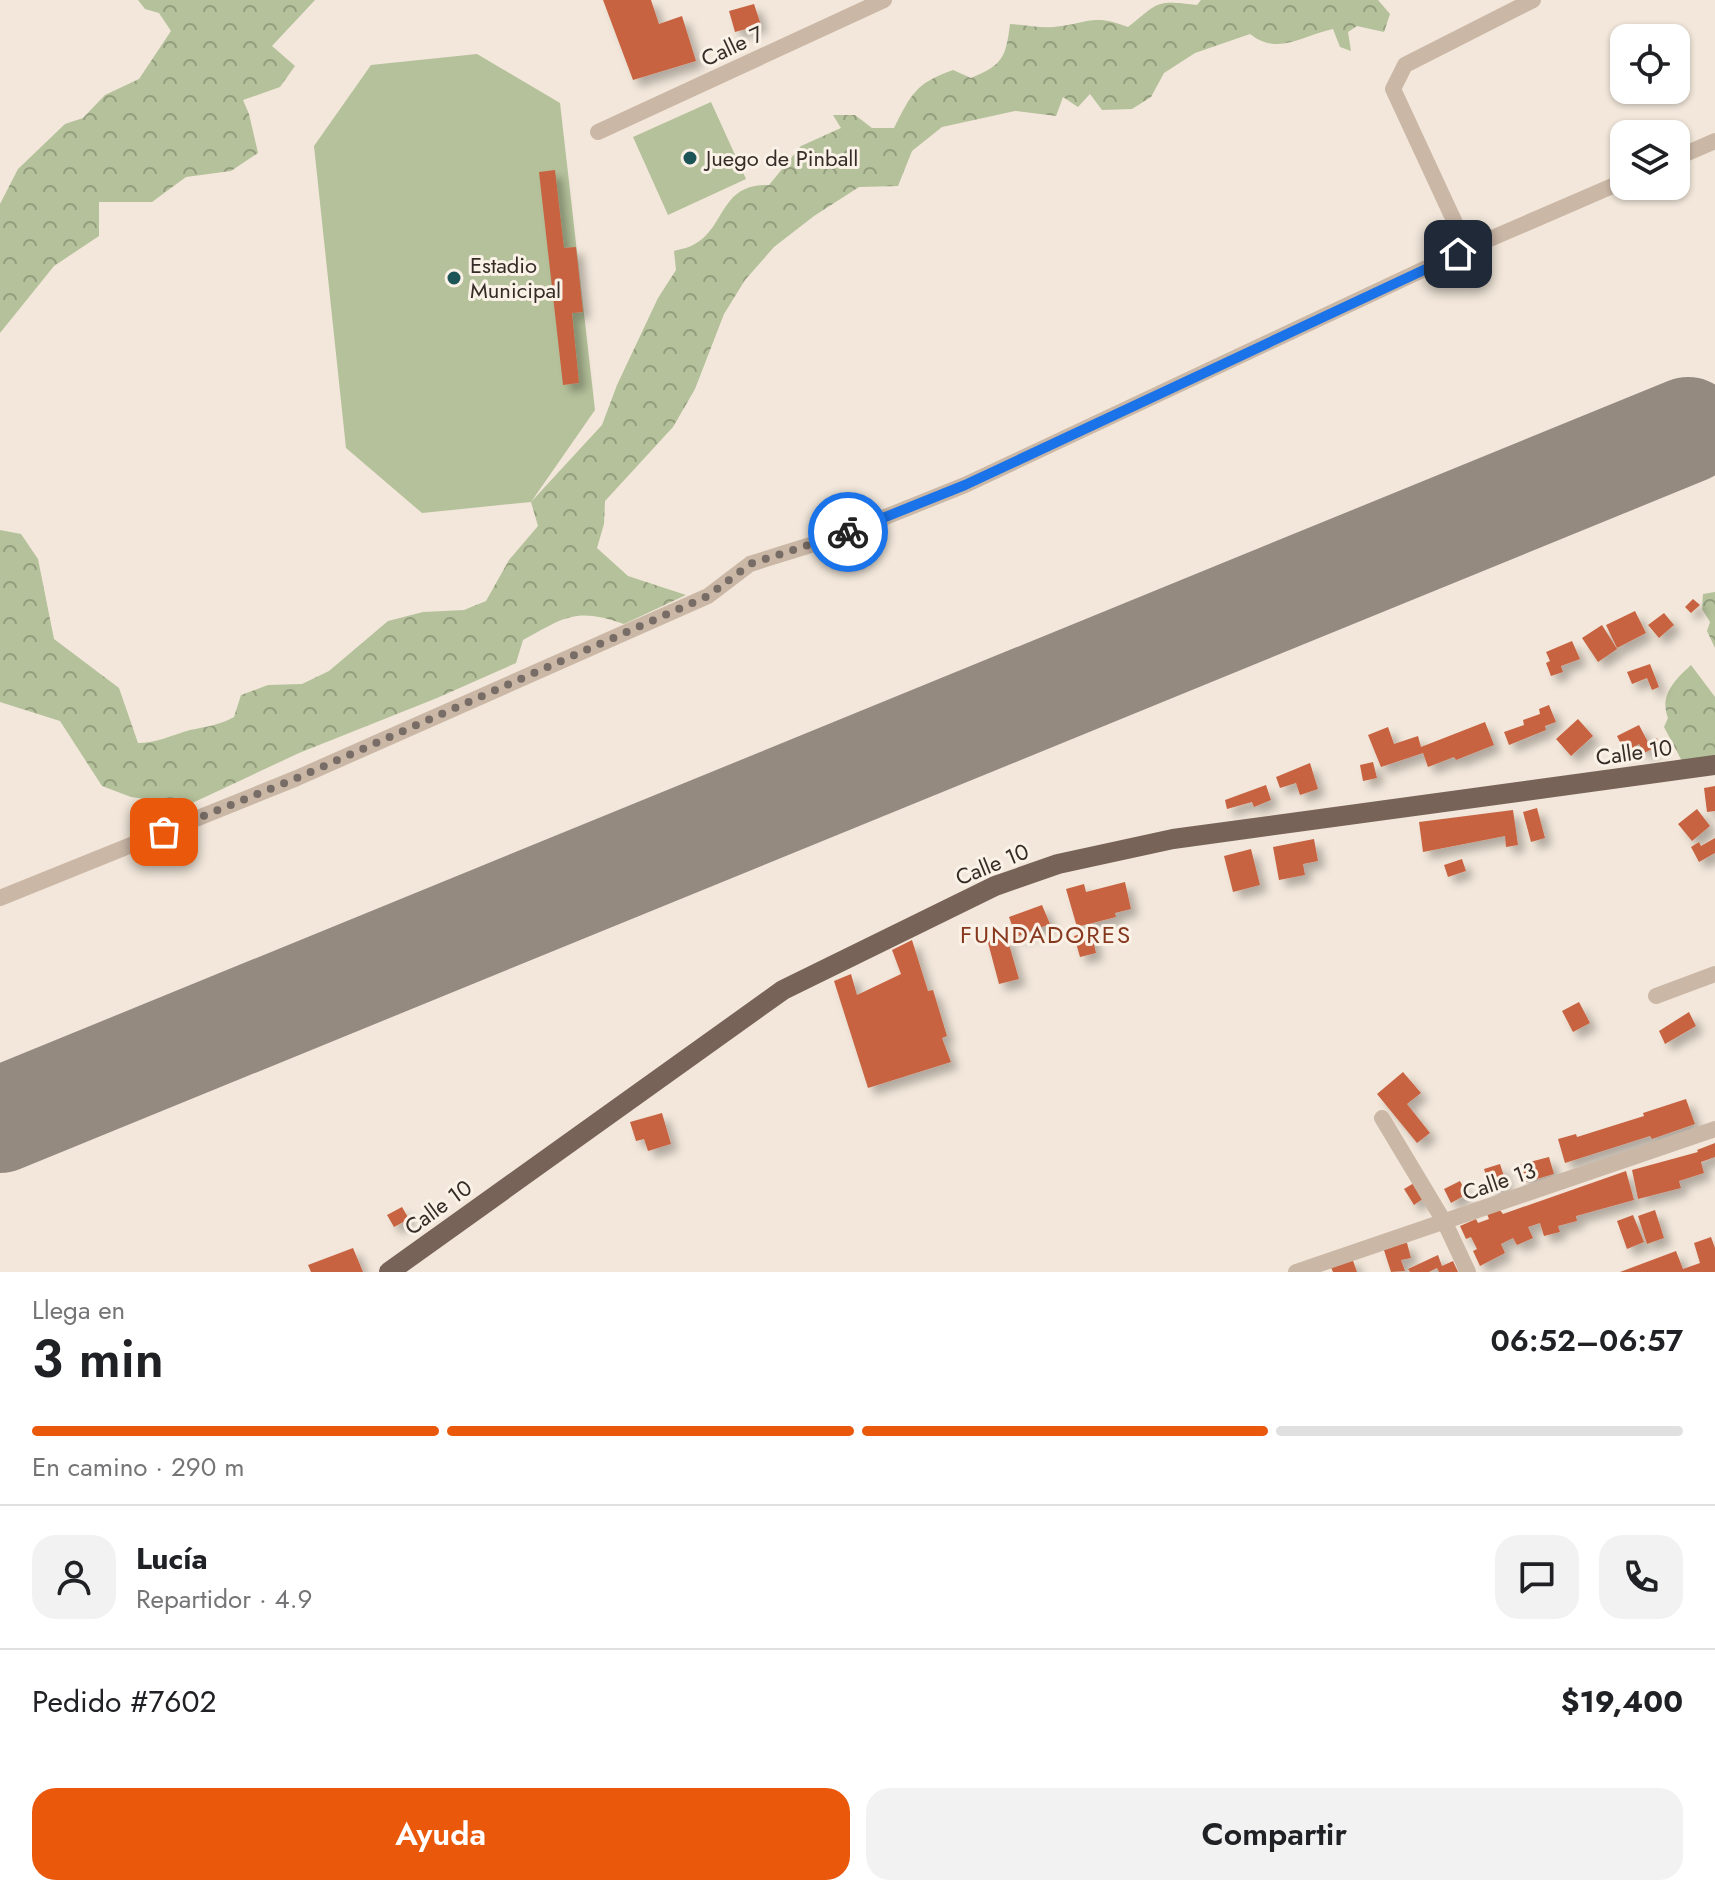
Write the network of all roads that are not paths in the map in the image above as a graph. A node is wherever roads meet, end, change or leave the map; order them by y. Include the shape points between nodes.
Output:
1 (884, 0) edge
2 (1533, 0) edge
3 (598, 132) dead end
4 (1715, 141) edge
5 (1690, 152) edge
6 (1610, 187) edge
7 (1458, 254) junction
8 (1715, 765) edge
9 (0, 898) edge
10 (1715, 974) edge
11 (1656, 996) dead end
12 (1382, 1118) dead end
13 (1715, 1129) edge
14 (1445, 1223) junction
15 (389, 1272) edge
16 (1296, 1272) edge
17 (1468, 1272) edge

1 - 3 street, Calle 7
2 - 7 street via 1405,65 1393,89 1457,227
4 - 5 street
6 - 7 street
7 - 9 street via 965,485 833,538 750,564 708,596 297,778
8 - 15 main road, Calle 10 via 1173,839 1058,864 995,886 783,990
10 - 11 street
12 - 14 street
13 - 14 street, Calle 13
14 - 16 street, Calle 13
14 - 17 street

